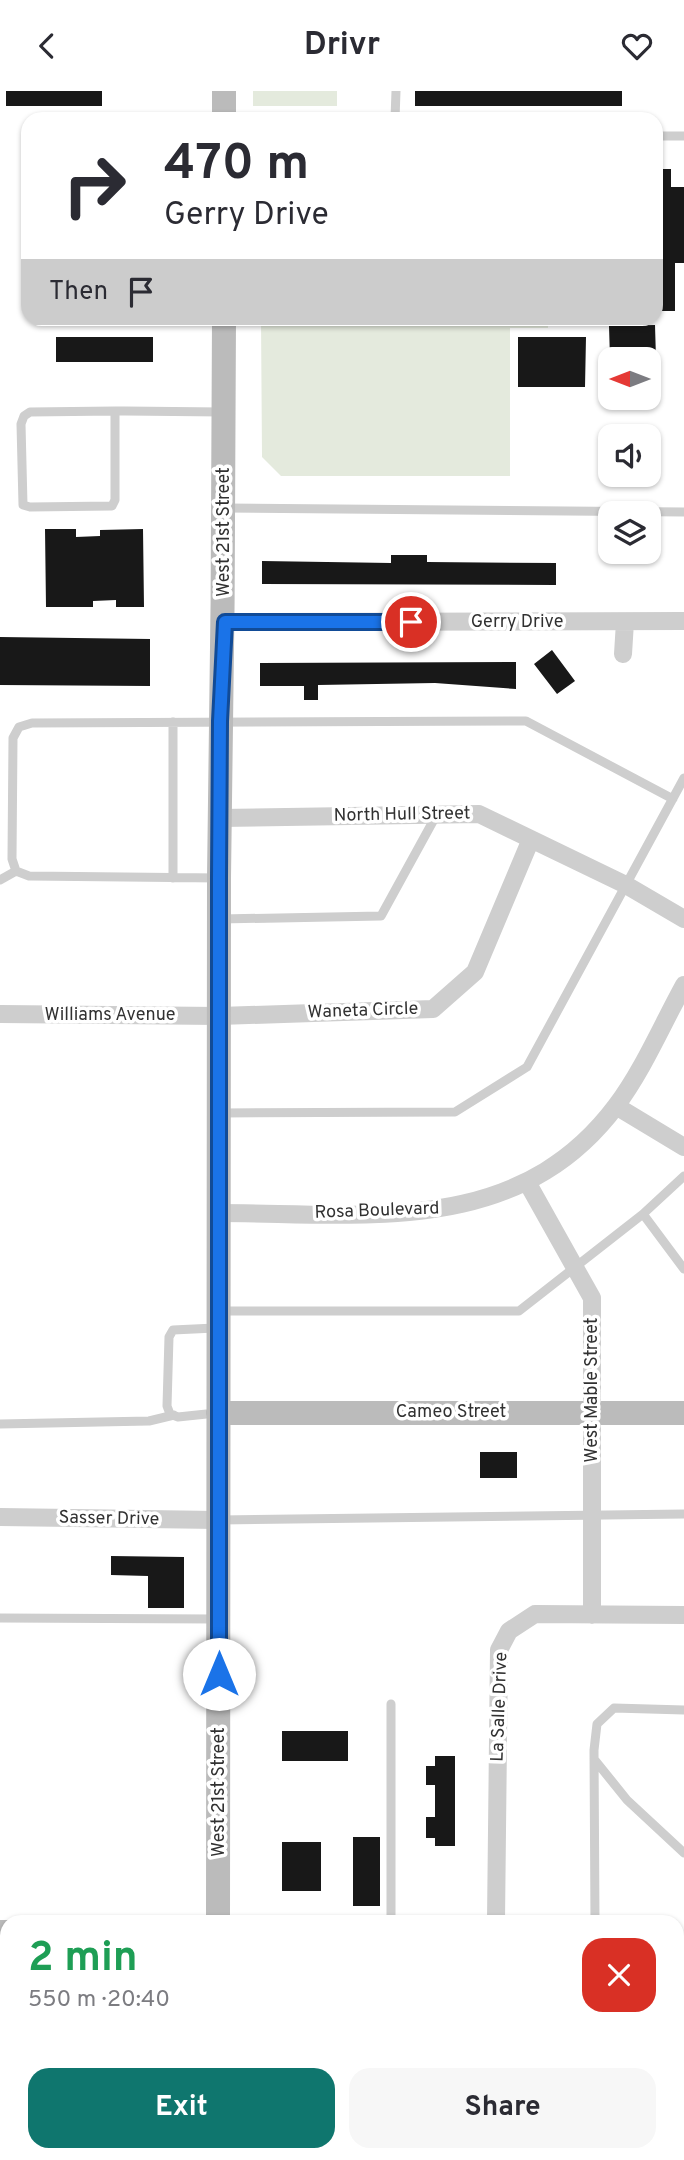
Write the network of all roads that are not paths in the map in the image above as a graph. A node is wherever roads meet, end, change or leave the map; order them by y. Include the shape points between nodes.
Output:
1 (224, 91) edge
2 (396, 91) edge
3 (224, 112) edge
4 (395, 112) edge
5 (663, 136) edge
6 (684, 136) edge
7 (224, 326) edge
8 (115, 411) junction
9 (224, 412) junction
10 (224, 508) junction
11 (684, 512) edge
12 (684, 621) edge
13 (225, 622) junction
14 (625, 622) junction
15 (623, 654) dead end
16 (220, 721) junction
17 (173, 722) junction
18 (684, 778) edge
19 (673, 799) junction
20 (437, 814) junction
21 (220, 818) junction
22 (531, 839) junction
23 (16, 871) junction
24 (173, 878) junction
25 (219, 879) junction
26 (0, 880) edge
27 (626, 885) junction
28 (219, 919) junction
29 (684, 919) edge
30 (684, 985) edge
31 (0, 1014) edge
32 (220, 1016) junction
33 (617, 1106) junction
34 (220, 1113) junction
35 (684, 1147) edge
36 (684, 1176) edge
37 (527, 1182) junction
38 (218, 1213) junction
39 (643, 1214) junction
40 (573, 1267) junction
41 (684, 1269) edge
42 (218, 1319) junction
43 (593, 1412) junction
44 (218, 1413) junction
45 (684, 1413) edge
46 (174, 1415) junction
47 (0, 1424) edge
48 (592, 1514) junction
49 (684, 1514) edge
50 (0, 1517) edge
51 (218, 1520) junction
52 (592, 1615) junction
53 (684, 1615) edge
54 (0, 1618) edge
55 (219, 1619) junction
56 (391, 1704) dead end
57 (684, 1710) edge
58 (594, 1759) junction
59 (684, 1853) edge
60 (218, 1915) edge
61 (391, 1915) edge
62 (496, 1915) edge
63 (595, 1915) edge

1 - 3 main road
2 - 4 lane
5 - 6 lane
7 - 9 main road, West 21st Street
8 - 8 lane via 30,412 24,416 23,505 112,506
8 - 9 lane
9 - 10 main road, West 21st Street
10 - 11 lane
10 - 13 main road, West 21st Street
12 - 14 street, Gerry Drive
13 - 14 street, Gerry Drive
13 - 16 main road, West 21st Street
14 - 15 street
16 - 17 lane
16 - 19 lane via 526,721
16 - 21 main road, West 21st Street
17 - 23 lane via 32,723 19,727 13,739 12,859
17 - 24 lane
18 - 19 lane
19 - 27 lane
20 - 21 street, North Hull Street
20 - 22 street, North Hull Street via 479,814
20 - 28 lane via 381,916
21 - 25 main road, West 21st Street
22 - 27 street, North Hull Street
22 - 32 street, Waneta Circle via 475,972 433,1009
23 - 24 lane via 29,876
23 - 26 lane
24 - 25 lane
25 - 28 main road, West 21st Street
27 - 29 street, North Hull Street
27 - 34 lane via 527,1067 455,1112
28 - 32 main road, West 21st Street
30 - 33 street, Rosa Boulevard
31 - 32 street, Williams Avenue
32 - 34 main road, West 21st Street
33 - 35 street
33 - 37 street, Rosa Boulevard via 587,1137
34 - 38 main road, West 21st Street
36 - 39 lane
37 - 38 street, Rosa Boulevard via 495,1196 428,1213
37 - 40 street, West Mable Street
38 - 42 main road, West 21st Street
39 - 40 lane
39 - 41 lane
40 - 42 lane via 519,1311
40 - 43 street, West Mable Street via 592,1298
42 - 44 main road, West 21st Street
42 - 46 lane via 173,1330 169,1337 167,1406
43 - 44 main road, Cameo Street
43 - 45 main road, Cameo Street
43 - 48 street, West Mable Street
44 - 46 lane
44 - 51 main road, West 21st Street
46 - 47 lane via 149,1421
48 - 49 lane
48 - 51 lane
48 - 52 street, West Mable Street
50 - 51 street, Sasser Drive
51 - 55 main road, West 21st Street
52 - 53 street, La Salle Drive
52 - 62 street, La Salle Drive via 535,1614 509,1631 499,1650
54 - 55 lane
55 - 60 main road, West 21st Street
56 - 61 lane
57 - 58 lane via 614,1708 597,1724
58 - 59 lane via 627,1800
58 - 63 lane

